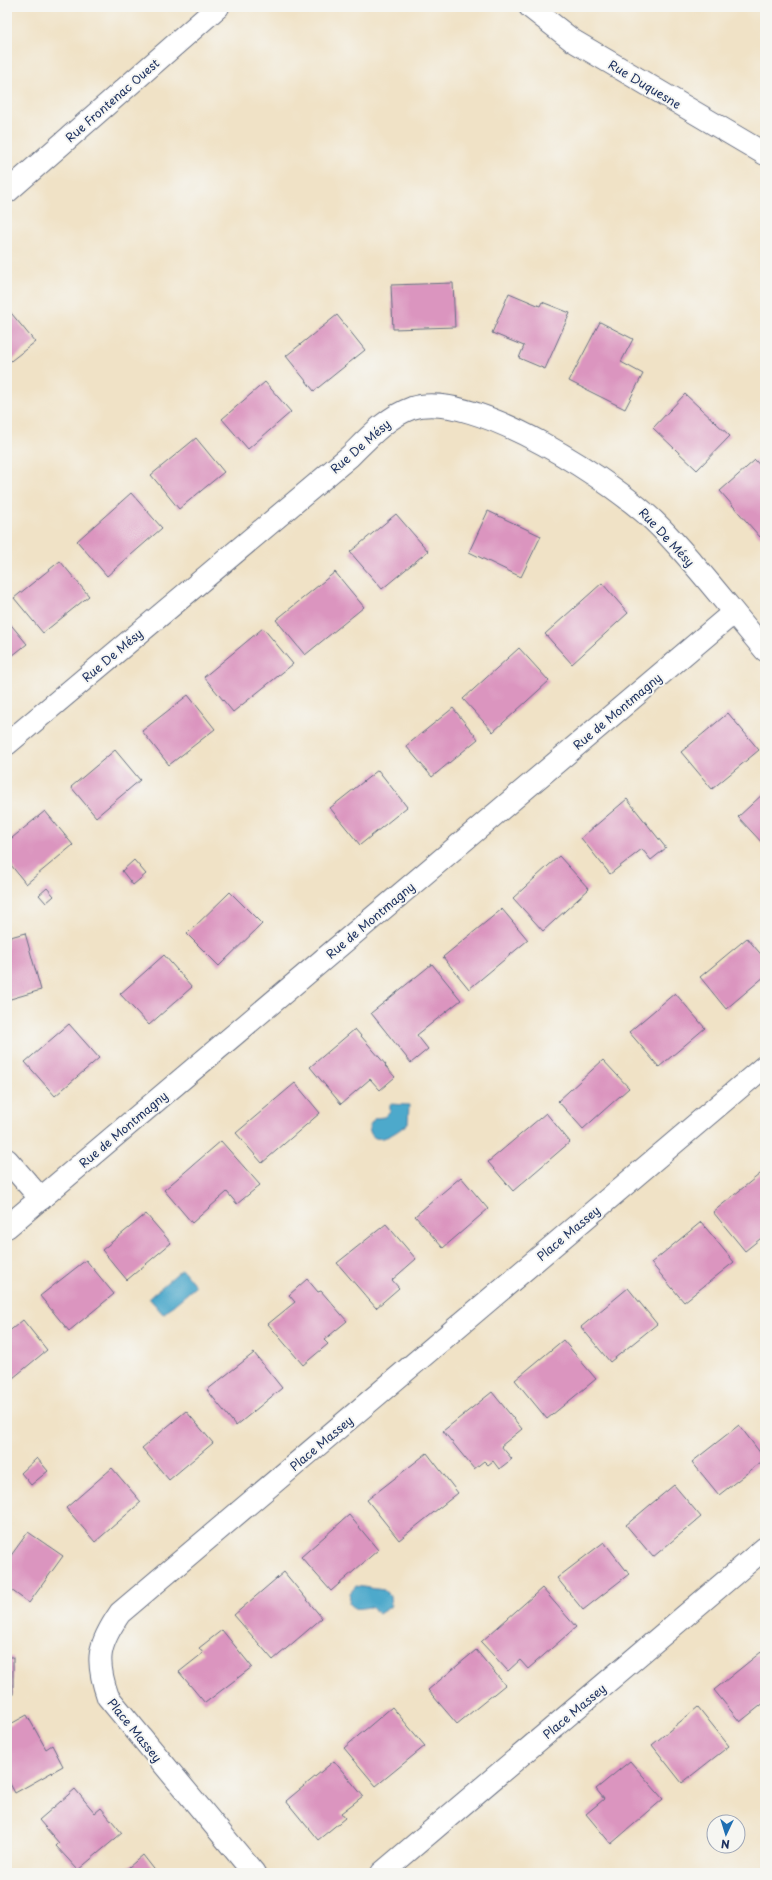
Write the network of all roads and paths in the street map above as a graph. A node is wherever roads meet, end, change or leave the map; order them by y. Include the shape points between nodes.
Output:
1 (218, 7) edge
2 (530, 7) edge
3 (765, 154) edge
4 (7, 192) edge
5 (733, 613) junction
6 (765, 650) edge
7 (7, 744) edge
8 (765, 1066) edge
9 (7, 1160) edge
10 (41, 1199) junction
11 (7, 1227) edge
12 (765, 1548) edge
13 (254, 1873) edge
14 (382, 1873) edge

1 - 4 street, Rue Frontenac Ouest
2 - 3 street, Rue Duquesne via 572,40
5 - 6 street, Rue De Mésy
5 - 7 street, Rue De Mésy via 661,528 627,497 601,479 491,418 457,408 413,408 390,419 350,456
5 - 10 street, Rue de Montmagny
8 - 13 street, Place Massey via 120,1613 109,1628 102,1641 100,1655 108,1697
9 - 10 street
10 - 11 street, Rue de Montmagny
12 - 14 street, Place Massey

